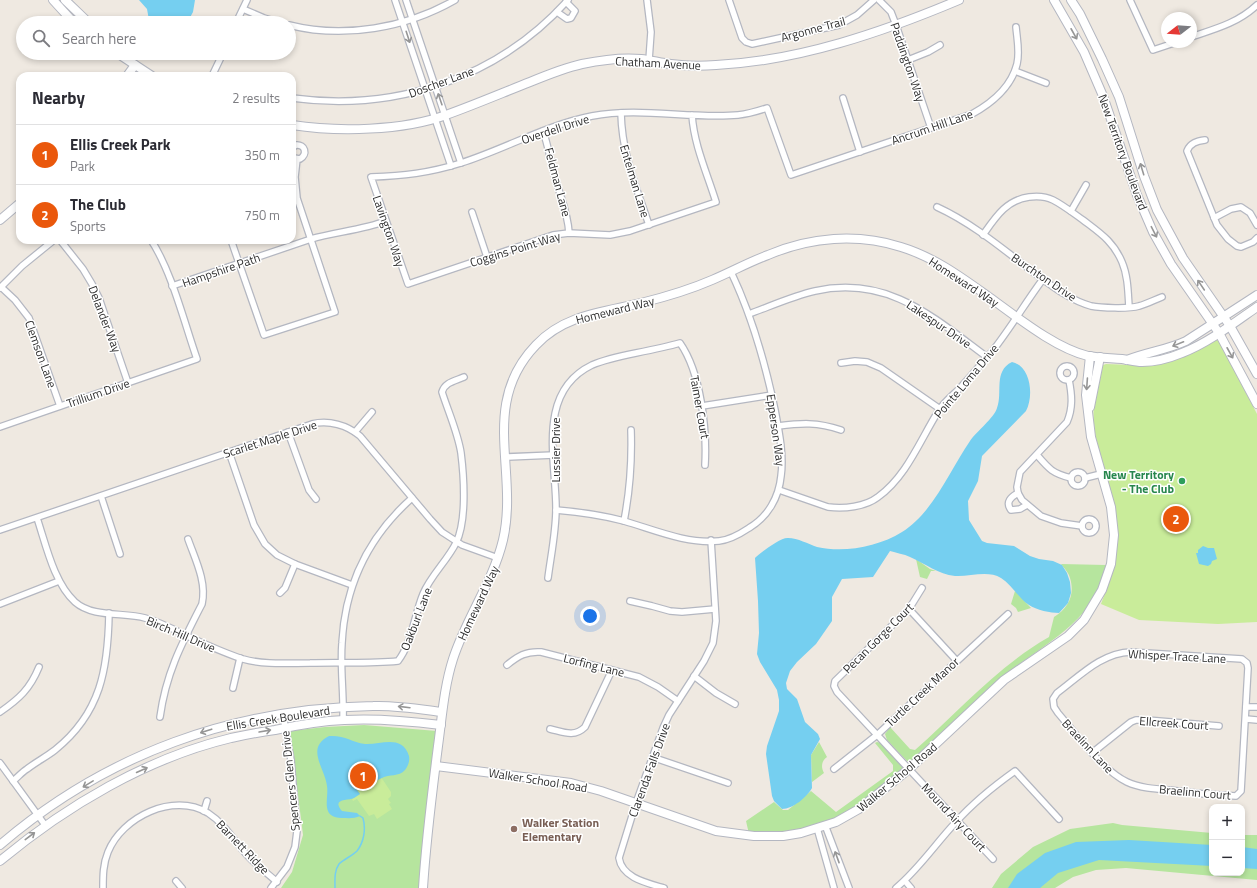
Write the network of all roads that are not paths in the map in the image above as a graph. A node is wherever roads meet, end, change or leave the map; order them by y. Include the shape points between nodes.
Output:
1 (53, 0) edge
2 (65, 0) edge
3 (247, 0) edge
4 (396, 0) edge
5 (406, 0) edge
6 (455, 0) edge
7 (647, 0) edge
8 (729, 0) edge
9 (874, 0) edge
10 (879, 0) edge
11 (1054, 0) edge
12 (1071, 0) edge
13 (1130, 0) edge
14 (567, 1) edge
15 (957, 1) edge
16 (1257, 5) edge
17 (243, 8) junction
18 (557, 12) junction
19 (68, 16) edge
20 (82, 16) edge
21 (239, 16) edge
22 (260, 16) edge
23 (412, 19) junction
24 (403, 22) junction
25 (896, 25) junction
26 (296, 26) edge
27 (1016, 27) dead end
28 (1197, 35) edge
29 (940, 45) dead end
30 (1161, 47) edge
31 (128, 60) edge
32 (220, 60) edge
33 (648, 60) junction
34 (908, 60) junction
35 (135, 65) junction
36 (1015, 71) junction
37 (130, 72) edge
38 (146, 72) edge
39 (214, 72) edge
40 (1046, 83) dead end
41 (436, 86) junction
42 (426, 90) junction
43 (296, 98) edge
44 (843, 98) dead end
45 (621, 113) junction
46 (692, 115) junction
47 (446, 116) junction
48 (435, 119) junction
49 (296, 125) edge
50 (931, 128) junction
51 (543, 131) junction
52 (1205, 140) dead end
53 (296, 146) edge
54 (860, 152) junction
55 (1137, 152) junction
56 (1123, 156) junction
57 (296, 158) edge
58 (461, 163) junction
59 (451, 166) junction
60 (791, 175) joint
61 (371, 177) joint
62 (1086, 185) dead end
63 (296, 193) edge
64 (16, 207) edge
65 (937, 207) dead end
66 (1071, 211) junction
67 (472, 212) dead end
68 (1214, 218) junction
69 (0, 220) edge
70 (386, 221) junction
71 (1257, 224) edge
72 (649, 225) junction
73 (569, 233) junction
74 (983, 235) junction
75 (311, 239) junction
76 (1173, 239) junction
77 (1255, 240) edge
78 (49, 244) edge
79 (63, 244) edge
80 (153, 244) edge
81 (233, 244) edge
82 (1161, 246) junction
83 (487, 257) junction
84 (240, 264) junction
85 (731, 272) junction
86 (1042, 279) junction
87 (408, 284) joint
88 (172, 286) junction
89 (0, 288) edge
90 (1257, 295) edge
91 (1162, 297) dead end
92 (1129, 307) junction
93 (1257, 307) edge
94 (749, 314) junction
95 (1016, 316) junction
96 (1223, 317) junction
97 (1213, 324) junction
98 (1230, 326) junction
99 (1219, 333) junction
100 (686, 351) joint
101 (1090, 356) junction
102 (987, 357) junction
103 (1100, 357) junction
104 (1128, 360) junction
105 (841, 363) dead end
106 (1257, 374) edge
107 (464, 377) dead end
108 (1068, 380) dead end
109 (128, 383) junction
110 (772, 395) junction
111 (1257, 404) edge
112 (60, 406) junction
113 (702, 406) junction
114 (940, 409) junction
115 (1089, 411) junction
116 (372, 412) dead end
117 (778, 426) junction
118 (0, 427) edge
119 (631, 430) dead end
120 (841, 430) dead end
121 (288, 432) junction
122 (355, 432) junction
123 (229, 452) junction
124 (1037, 454) junction
125 (554, 455) junction
126 (505, 457) junction
127 (705, 465) dead end
128 (1101, 474) junction
129 (1071, 478) junction
130 (1085, 478) junction
131 (779, 490) junction
132 (1018, 493) junction
133 (101, 496) junction
134 (412, 498) junction
135 (316, 499) dead end
136 (1027, 505) junction
137 (556, 510) junction
138 (37, 518) junction
139 (624, 521) junction
140 (1082, 526) dead end
141 (0, 530) edge
142 (188, 539) dead end
143 (711, 540) junction
144 (456, 542) junction
145 (120, 554) dead end
146 (498, 558) junction
147 (295, 564) junction
148 (548, 578) dead end
149 (60, 581) junction
150 (352, 585) junction
151 (922, 588) dead end
152 (280, 593) dead end
153 (630, 602) dead end
154 (0, 604) edge
155 (715, 609) junction
156 (909, 609) junction
157 (109, 613) junction
158 (1008, 614) dead end
159 (186, 635) junction
160 (240, 658) junction
161 (956, 660) junction
162 (381, 662) joint
163 (342, 663) junction
164 (507, 665) dead end
165 (39, 667) dead end
166 (612, 670) junction
167 (694, 676) junction
168 (834, 686) joint
169 (233, 688) dead end
170 (678, 701) junction
171 (1054, 703) joint
172 (735, 704) dead end
173 (1246, 707) junction
174 (1257, 707) edge
175 (344, 708) junction
176 (0, 712) edge
177 (442, 712) junction
178 (282, 715) junction
179 (160, 717) dead end
180 (1246, 719) junction
181 (343, 720) junction
182 (1257, 720) edge
183 (441, 725) junction
184 (1219, 726) dead end
185 (285, 728) junction
186 (550, 729) dead end
187 (877, 734) junction
188 (1092, 753) junction
189 (652, 757) junction
190 (0, 762) edge
191 (436, 766) junction
192 (834, 769) dead end
193 (909, 769) junction
194 (13, 781) junction
195 (728, 783) dead end
196 (1152, 788) joint
197 (207, 801) dead end
198 (636, 803) junction
199 (204, 811) junction
200 (38, 815) junction
201 (1059, 819) dead end
202 (958, 820) junction
203 (45, 825) junction
204 (825, 825) junction
205 (817, 828) junction
206 (0, 845) edge
207 (993, 859) dead end
208 (0, 861) edge
209 (176, 881) dead end
210 (905, 881) junction
211 (277, 882) junction
212 (655, 887) edge
213 (103, 888) edge
214 (182, 888) edge
215 (271, 888) edge
216 (423, 888) edge
217 (664, 888) edge
218 (834, 888) edge
219 (848, 888) edge
220 (896, 888) edge
221 (911, 888) edge

1 - 19 street
2 - 20 street
3 - 17 street
4 - 24 street
5 - 23 street
6 - 23 street
7 - 33 street via 651,32
8 - 9 street, Argonne Trail via 742,38 752,44 839,25 858,15
10 - 25 street, Paddington Way via 891,12
11 -> 56 street, New Territory Boulevard via 1084,52 1103,96
12 - 55 street, New Territory Boulevard via 1119,97
13 - 30 street via 1152,50
14 - 18 street, Doscher Lane
14 - 18 street via 574,12 571,18 567,19
15 - 25 street, Chatham Avenue
16 - 28 street via 1233,22
17 - 21 street
17 - 22 street
18 - 41 street, Doscher Lane via 536,31 499,57
23 - 24 street
23 - 41 street
24 - 26 street via 348,30
24 -> 42 street
25 - 33 street, Chatham Avenue via 833,45 750,62 697,65
25 - 34 street, Paddington Way
27 - 36 street, Ancrum Hill Lane via 1018,63
29 - 34 street
31 - 35 street
32 - 39 street
33 - 47 street, Chatham Avenue via 601,60 570,67
34 - 50 street, Paddington Way
35 - 37 street
35 - 38 street
36 - 40 street
36 - 50 street, Ancrum Hill Lane via 1007,86 989,104 972,114
41 - 42 street, Doscher Lane
47 -> 41 street
42 - 43 street, Doscher Lane via 355,102
42 - 48 street
44 - 54 street
45 - 46 street, Overdell Drive
45 - 51 street, Overdell Drive via 575,120
45 - 72 street, Entelman Lane via 624,149
46 - 60 street, Overdell Drive via 739,115 768,108
46 - 72 street, Coggins Point Way via 696,141 716,202
47 - 48 street, Chatham Avenue
47 - 58 street
48 - 49 street, Chatham Avenue via 414,124 334,129
48 - 59 street
50 - 54 street, Ancrum Hill Lane
51 - 58 street, Overdell Drive
51 - 73 street, Feldman Lane via 566,212
52 - 68 street via 1193,143 1187,151
53 - 57 street via 299,144 305,150 303,158
54 - 60 street, Ancrum Hill Lane
55 - 56 street
76 -> 55 street, New Territory Boulevard via 1157,210
56 -> 82 street, New Territory Boulevard via 1137,196
58 - 59 street, Overdell Drive
59 - 61 street, Overdell Drive via 410,175
61 - 70 street, Lavington Way
62 - 66 street
63 - 75 street
64 - 69 street
65 - 74 street, Burchton Drive
66 - 74 street via 1044,197 1017,200 1002,210
66 - 92 street via 1113,244 1125,271
67 - 83 street
68 - 71 street via 1231,208 1241,207 1250,213
68 - 77 street via 1228,239 1237,246 1241,247
70 - 75 street, Hampshire Path
70 - 87 street, Lavington Way
72 - 73 street, Coggins Point Way via 610,235
73 - 83 street, Coggins Point Way via 542,238
74 - 86 street, Burchton Drive
75 - 84 street, Hampshire Path
75 - 84 street via 335,312 264,335
76 - 82 street
96 -> 76 street, New Territory Boulevard
78 - 89 street
79 - 109 street, Delander Way via 83,269 99,298
80 - 88 street
81 - 84 street
82 - 97 street, New Territory Boulevard
83 - 87 street, Coggins Point Way
84 - 88 street, Hampshire Path
85 - 94 street, Epperson Way
85 - 95 street, Homeward Way via 797,244 844,238 872,240 913,251 942,265
85 - 126 street, Homeward Way via 668,296 583,316 562,325 544,338 529,353 511,384 504,412
86 - 92 street, Burchton Drive via 1068,296 1090,305 1108,308
86 - 95 street, Pointe Loma Drive
88 - 109 street, Trillium Drive via 197,359
89 - 112 street, Clemson Lane via 15,300 29,318
90 - 96 street, Homeward Way
91 - 92 street, Burchton Drive via 1137,307
93 - 98 street, Homeward Way
94 - 102 street, Lakespur Drive via 816,291 841,288 870,290 897,297 919,308
94 - 110 street, Epperson Way
95 - 101 street, Homeward Way via 1061,345
95 - 102 street, Pointe Loma Drive
96 - 97 street, Homeward Way
96 - 98 street, New Territory Boulevard
97 - 99 street, New Territory Boulevard
97 -> 104 street, Homeward Way via 1176,345
98 - 99 street, Homeward Way
98 - 106 street, New Territory Boulevard
99 - 104 street, Homeward Way via 1192,349 1167,358 1145,362
99 -> 111 street, New Territory Boulevard
100 - 113 street, Taimer Court
100 - 125 street, Lussier Drive via 680,343 609,359 591,365 576,375 556,405 553,422
101 - 103 street, Homeward Way
101 -> 115 street, Walker School Road via 1086,394
102 - 114 street, Pointe Loma Drive
103 - 104 street, Homeward Way
103 - 115 street, Walker School Road
105 - 114 street via 867,362 880,368
107 - 144 street via 448,383 442,392 460,452 464,505
108 - 124 street via 1071,414
109 - 112 street, Trillium Drive
110 - 113 street
110 - 117 street, Epperson Way
112 - 118 street, Trillium Drive
113 - 127 street, Taimer Court via 706,442
114 - 131 street, Pointe Loma Drive via 907,466 892,485 870,502 828,507
115 - 128 street, Walker School Road via 1091,437
116 - 122 street
117 - 120 street via 819,424
117 - 131 street, Epperson Way via 782,465
119 - 139 street via 630,488
121 - 122 street, Scarlet Maple Drive via 322,422 341,425
121 - 123 street, Scarlet Maple Drive
121 - 135 street via 309,490
122 - 134 street, Scarlet Maple Drive
123 - 133 street, Scarlet Maple Drive
123 - 147 street via 261,540 271,551
124 - 129 street via 1057,474
124 - 132 street via 1020,472 1017,481
125 - 126 street
125 - 137 street, Lussier Drive
126 - 146 street, Homeward Way via 506,519
128 - 130 street
128 - 193 street, Walker School Road via 1111,507 1114,535 1111,564 1102,590 1084,620 1068,636 1004,680
129 - 130 street via 1072,474 1077,472
129 - 130 street via 1072,483 1078,486 1084,483
131 - 143 street, Epperson Way via 768,512 753,526 730,538
132 - 136 street
132 - 136 street via 1010,498 1008,507 1016,510
133 - 138 street, Scarlet Maple Drive
133 - 145 street
134 - 144 street, Scarlet Maple Drive via 442,532
134 - 150 street via 375,538 358,568
136 - 140 street via 1050,520
137 - 139 street, Epperson Way via 594,514
137 - 148 street, Lussier Drive
138 - 141 street, Scarlet Maple Drive
138 - 149 street, Birch Hill Drive
139 - 143 street, Epperson Way via 678,537
142 - 159 street via 203,586 204,598
143 - 155 street, Clarenda Falls Drive
144 - 146 street, Scarlet Maple Drive
144 - 162 street, Oakburl Lane via 424,591 402,655 398,661
146 - 177 street, Homeward Way via 453,658
147 - 150 street
147 - 152 street via 285,588
149 - 154 street
149 - 157 street, Birch Hill Drive via 71,598 81,606
150 - 163 street via 343,627
151 - 156 street, Pecan Gorge Court
153 - 155 street via 682,612
155 - 167 street, Clarenda Falls Drive via 713,642
156 - 161 street
156 - 168 street, Pecan Gorge Court via 834,681
157 - 159 street, Birch Hill Drive via 147,618
157 - 194 street via 105,670 98,692 86,715 63,743
158 - 161 street, Turtle Creek Manor
159 - 160 street, Birch Hill Drive
159 - 179 street via 165,688
160 - 163 street, Birch Hill Drive via 266,662
160 - 169 street
161 - 187 street, Turtle Creek Manor
162 - 163 street, Birch Hill Drive
163 - 175 street
164 - 166 street, Lorfing Lane via 520,655 534,652
165 - 176 street via 27,690
166 - 170 street, Lorfing Lane via 639,677
166 - 186 street via 585,727 580,732 575,734
167 - 170 street, Clarenda Falls Drive
167 - 172 street
168 - 187 street, Mound Airy Court
170 - 189 street, Clarenda Falls Drive via 662,728
171 - 173 street, Whisper Trace Lane via 1053,699 1057,693 1095,664 1106,657 1131,652 1242,660 1247,663 1248,668
171 - 188 street, Braelinn Lane via 1058,713
173 - 174 street
173 - 180 street
177 -> 175 street, Ellis Creek Boulevard via 399,707
175 - 178 street, Ellis Creek Boulevard
175 - 181 street
177 - 183 street, Homeward Way
178 - 185 street, Spencers Glen Drive
178 -> 200 street, Ellis Creek Boulevard via 219,727 162,746 105,773
180 - 182 street
180 - 196 street, Braelinn Court via 1239,794 1228,796
181 - 183 street, Ellis Creek Boulevard via 388,720
181 - 185 street, Ellis Creek Boulevard
183 - 191 street, Homeward Way
184 - 188 street, Ellcreek Court via 1136,720
203 -> 185 street, Ellis Creek Boulevard via 94,795 156,764 230,738
185 - 211 street, Spencers Glen Drive via 291,760 297,831 292,857
187 - 192 street, Turtle Creek Manor
187 - 193 street, Mound Airy Court
188 - 196 street, Braelinn Lane via 1118,777 1135,785
189 - 195 street
189 - 198 street, Clarenda Falls Drive
190 - 194 street
191 - 198 street, Walker School Road via 571,783
191 - 216 street, Homeward Way
193 - 202 street, Mound Airy Court
193 - 204 street, Walker School Road via 859,809
194 - 200 street
197 - 199 street
198 - 205 street, Walker School Road via 716,831 729,833 782,836
198 - 212 street, Clarenda Falls Drive via 620,852 620,863 631,876
199 - 211 street, Barnett Ridge via 220,823 247,855
199 - 213 street, Barnett Ridge via 177,805 161,808 134,820 122,830 113,843 105,861
200 - 203 street
200 - 206 street, Ellis Creek Boulevard
201 - 202 street via 1014,771
202 - 207 street, Mound Airy Court
202 - 210 street
208 -> 203 street, Ellis Creek Boulevard
204 - 205 street, Walker School Road
219 -> 204 street
205 - 218 street
209 - 214 street
210 - 220 street
210 - 221 street
211 - 215 street, Spencers Glen Drive
212 - 217 street, Clarenda Falls Drive

